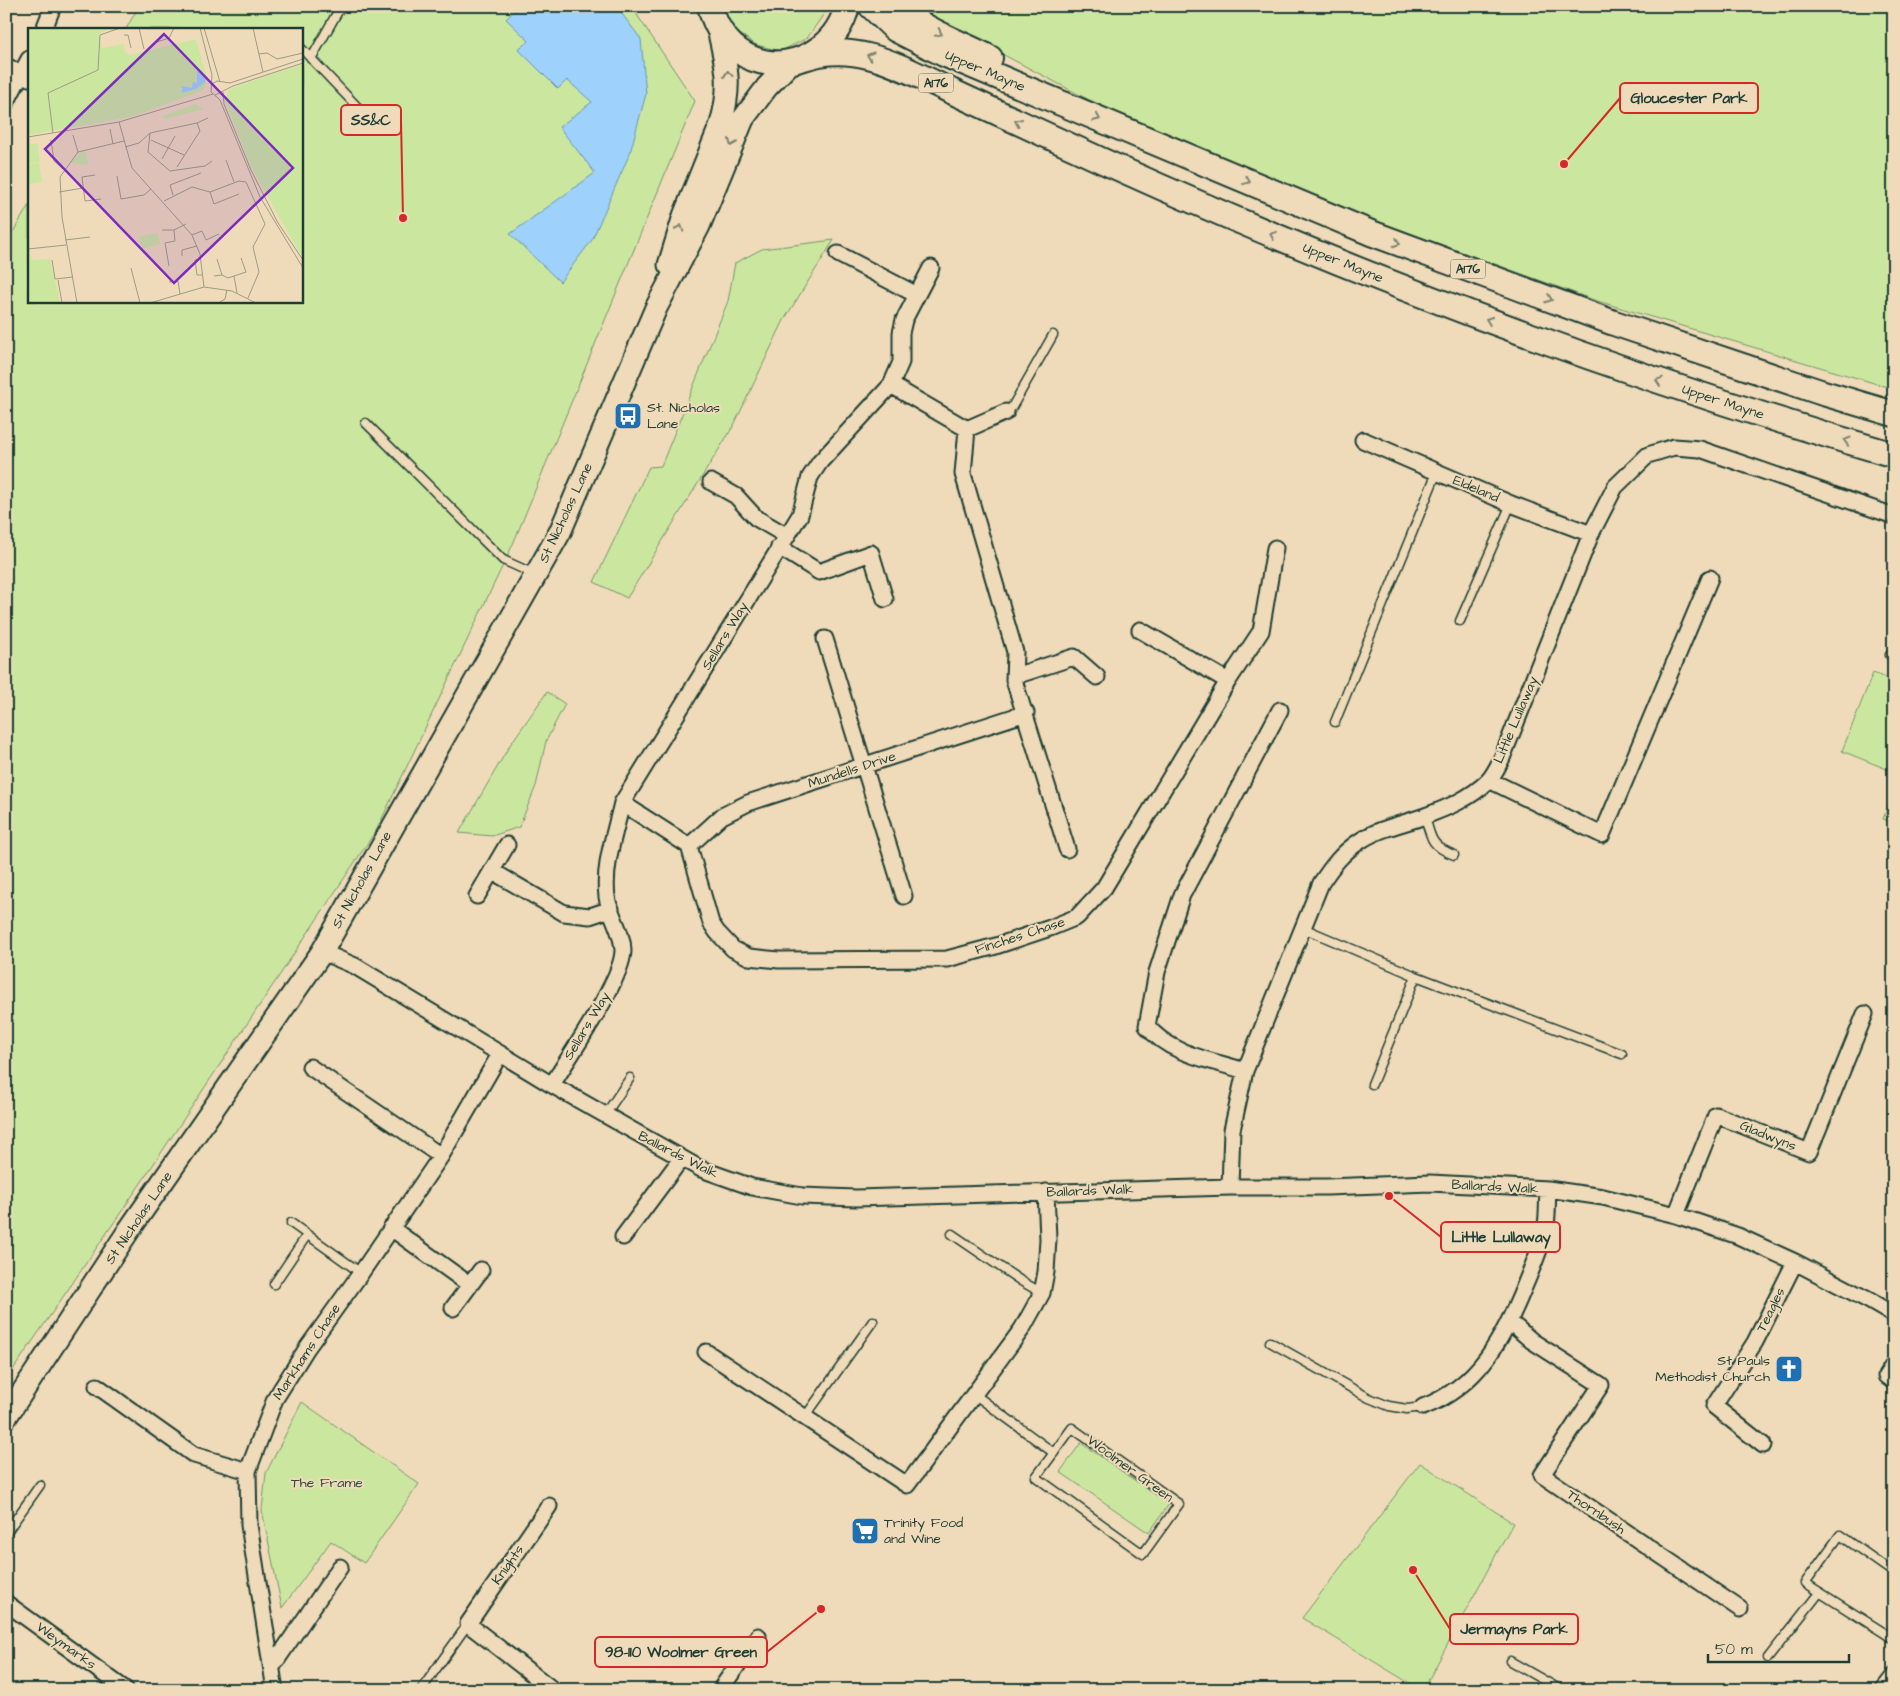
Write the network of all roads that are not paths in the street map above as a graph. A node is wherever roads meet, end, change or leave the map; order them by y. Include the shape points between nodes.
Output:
1 (54, 6) edge
2 (341, 6) edge
3 (846, 6) edge
4 (871, 6) edge
5 (898, 6) edge
6 (712, 17) edge
7 (44, 28) edge
8 (302, 49) edge
9 (311, 58) junction
10 (797, 60) junction
11 (28, 63) edge
12 (6, 66) edge
13 (25, 76) edge
14 (1052, 99) junction
15 (6, 103) edge
16 (368, 118) dead end
17 (838, 254) dead end
18 (931, 268) dead end
19 (917, 295) junction
20 (656, 308) junction
21 (1053, 335) dead end
22 (891, 385) junction
23 (1006, 412) joint
24 (1894, 414) edge
25 (366, 423) dead end
26 (967, 429) junction
27 (1364, 440) dead end
28 (1894, 455) edge
29 (1437, 472) junction
30 (711, 482) dead end
31 (1511, 504) junction
32 (1894, 516) edge
33 (1591, 534) junction
34 (783, 542) junction
35 (1275, 548) dead end
36 (536, 575) junction
37 (1710, 578) dead end
38 (885, 599) dead end
39 (1460, 621) dead end
40 (1140, 630) dead end
41 (825, 639) dead end
42 (1014, 676) junction
43 (1097, 677) dead end
44 (1228, 681) junction
45 (1280, 710) dead end
46 (1026, 713) junction
47 (1336, 722) dead end
48 (865, 765) junction
49 (1489, 780) junction
50 (622, 803) junction
51 (1425, 816) junction
52 (507, 845) dead end
53 (688, 846) junction
54 (1067, 849) dead end
55 (1454, 855) dead end
56 (492, 870) junction
57 (477, 896) dead end
58 (904, 896) dead end
59 (611, 909) junction
60 (1303, 928) junction
61 (322, 952) junction
62 (1416, 976) junction
63 (1865, 1014) dead end
64 (500, 1054) junction
65 (1622, 1054) dead end
66 (310, 1067) dead end
67 (1245, 1071) junction
68 (630, 1078) dead end
69 (1372, 1084) dead end
70 (552, 1085) junction
71 (605, 1115) junction
72 (441, 1156) junction
73 (681, 1159) junction
74 (1230, 1187) junction
75 (1548, 1189) junction
76 (1046, 1192) junction
77 (1676, 1214) junction
78 (291, 1223) dead end
79 (391, 1228) junction
80 (952, 1234) dead end
81 (308, 1235) junction
82 (623, 1237) dead end
83 (1795, 1262) junction
84 (481, 1270) dead end
85 (361, 1273) junction
86 (274, 1284) dead end
87 (470, 1285) junction
88 (1042, 1293) junction
89 (453, 1308) dead end
90 (1894, 1315) edge
91 (873, 1321) dead end
92 (1510, 1322) junction
93 (1270, 1342) dead end
94 (706, 1352) dead end
95 (1894, 1364) edge
96 (1894, 1382) edge
97 (97, 1386) dead end
98 (974, 1394) junction
99 (1423, 1407) joint
100 (6, 1416) edge
101 (805, 1417) junction
102 (1763, 1445) dead end
103 (1054, 1453) junction
104 (248, 1471) junction
105 (40, 1485) dead end
106 (549, 1506) dead end
107 (6, 1533) edge
108 (340, 1567) dead end
109 (1894, 1573) edge
110 (1819, 1593) junction
111 (6, 1602) edge
112 (1740, 1610) dead end
113 (468, 1624) junction
114 (758, 1636) dead end
115 (1894, 1639) edge
116 (1768, 1658) dead end
117 (1510, 1661) dead end
118 (272, 1667) junction
119 (1894, 1676) edge
120 (551, 1689) edge
121 (126, 1690) edge
122 (275, 1690) edge
123 (421, 1690) edge
124 (720, 1690) edge
125 (1560, 1690) edge
126 (1883, 1690) edge

1 - 7 street
2 - 9 lane
3 - 10 main road via 834,34
4 - 14 main road, Upper Mayne / A176 via 895,29 917,41
5 -> 14 main road via 930,29 1001,64
6 - 10 main road, A176 via 733,47 756,60 778,64
20 -> 6 main road, St Nicholas Lane via 679,229 726,106 728,73
8 - 9 lane
9 - 16 lane
10 -> 20 main road, St Nicholas Lane via 767,87 743,119 699,226
28 -> 10 main road, Upper Mayne / A176 via 1773,419 1565,349 1359,270 1225,215 878,58 834,51
11 - 13 street
12 - 13 street
13 - 15 street
14 -> 24 main road, Upper Mayne / A176 via 1371,233 1614,323
17 - 19 street
18 - 19 street, Sellars Way
19 - 22 street, Sellars Way via 904,320 901,362
20 - 36 main road, St Nicholas Lane via 560,532
21 - 23 lane via 1012,407
22 - 26 street
22 - 34 street, Sellars Way via 820,462 810,477 800,515
23 - 26 street
25 - 36 lane via 503,560
26 - 42 street via 963,474 1016,652
27 - 29 street, Eldeland
29 - 31 street, Eldeland
29 - 47 lane
30 - 34 street via 736,496
31 - 33 street, Eldeland
31 - 39 lane
32 - 33 street, Little Lullaway via 1700,448 1674,446 1648,455 1615,487
33 - 49 street, Little Lullaway via 1502,758
34 - 38 street via 819,572 871,553
34 - 50 street, Sellars Way
35 - 44 street, Finches Chase via 1261,631
36 - 61 main road, St Nicholas Lane
37 - 49 street via 1602,835
40 - 44 street
41 - 48 street
42 - 43 street via 1074,657
42 - 46 street
44 - 53 street, Finches Chase via 1104,888 1077,917 996,946 947,959 779,960 749,957 733,949 711,923
45 - 67 street via 1182,895 1157,972 1147,1026 1171,1048
46 - 48 street, Mundells Drive
46 - 54 street
48 - 53 street, Mundells Drive via 748,803 722,816
48 - 58 street
49 - 51 street, Little Lullaway via 1452,805
50 - 53 street
50 - 59 street, Sellars Way via 608,870 607,896
51 - 55 lane via 1433,843
51 - 60 street, Little Lullaway via 1361,840 1339,857 1322,883
52 - 56 street
56 - 57 street
56 - 59 street via 564,914 590,916
59 - 70 street, Sellars Way via 622,940 623,953 618,971
60 - 62 lane
60 - 67 street, Little Lullaway
61 - 64 street, Ballards Walk via 355,966
61 - 100 main road, St Nicholas Lane via 129,1230
62 - 65 lane
62 - 69 lane
63 - 77 street, Gladwyns via 1809,1152 1716,1115
64 - 70 street, Ballards Walk
64 - 72 street, Markhams Chase
66 - 72 street
67 - 74 street, Little Lullaway via 1232,1130
68 - 71 lane
70 - 71 street, Ballards Walk
71 - 73 street, Ballards Walk
72 - 79 street, Markhams Chase
73 - 76 street, Ballards Walk via 752,1187 802,1196 856,1198
73 - 82 street
74 - 75 street, Ballards Walk via 1430,1183
74 - 76 street, Ballards Walk
75 - 77 street, Ballards Walk via 1603,1196
75 - 92 street via 1545,1230
76 - 88 street via 1047,1247
77 - 83 street, Ballards Walk via 1738,1236
78 - 81 lane
79 - 85 street, Markhams Chase
79 - 87 street
80 - 88 lane
81 - 85 lane
81 - 86 lane
83 - 90 street, Ballards Walk
83 - 102 street, Teagles via 1755,1342 1714,1406
84 - 87 street
85 - 104 street, Markhams Chase via 275,1399
87 - 89 street
88 - 98 street via 1022,1329
91 - 101 lane
92 - 99 street via 1490,1355 1458,1389
92 - 112 street, Thornbush via 1532,1341 1603,1382 1542,1476
93 - 99 lane via 1369,1398 1407,1410
94 - 101 street
95 - 96 street via 1886,1376
97 - 104 street via 194,1455
98 - 101 street via 907,1485
98 - 103 lane
103 - 103 lane, Woolmer Green via 1036,1477 1142,1554 1178,1504 1072,1428
104 - 118 street, Markhams Chase via 249,1525
105 - 107 lane
106 - 113 street, Knights
108 - 118 street
109 - 110 lane via 1840,1535 1805,1583
110 - 115 lane
110 - 116 lane
111 - 121 street, Weymarks
113 - 120 street
113 - 123 lane, Knights
114 - 124 street
117 - 125 lane
118 - 122 street, Markhams Chase
119 - 126 street

